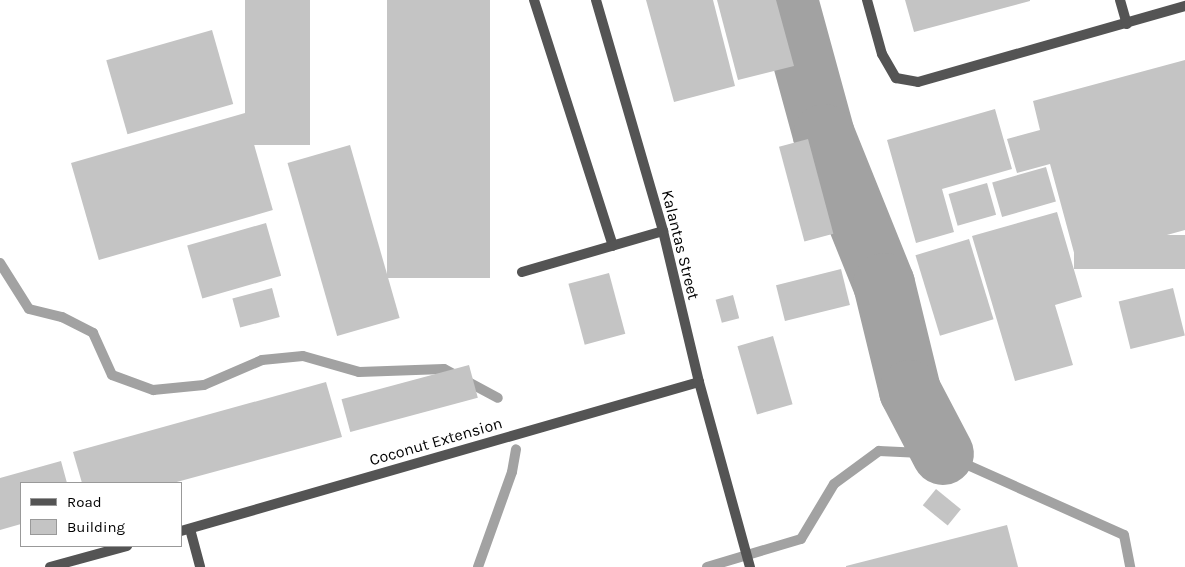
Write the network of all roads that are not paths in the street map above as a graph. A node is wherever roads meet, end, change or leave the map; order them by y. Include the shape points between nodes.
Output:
1 (534, 0) edge
2 (596, 0) edge
3 (867, 0) edge
4 (1120, 0) edge
5 (1185, 6) edge
6 (1127, 24) junction
7 (663, 231) junction
8 (613, 246) junction
9 (522, 272) dead end
10 (699, 382) junction
11 (186, 530) edge
12 (123, 547) edge
13 (50, 567) edge
14 (200, 567) edge
15 (750, 567) edge

1 - 8 street
2 - 7 street, Kalantas Street
3 - 6 street via 882,54 896,78 918,82
4 - 6 street
5 - 6 street
7 - 8 street
7 - 10 street, Kalantas Street
8 - 9 street
10 - 11 street, Coconut Extension
10 - 15 street, Kalantas Street
11 - 14 street
12 - 13 street

